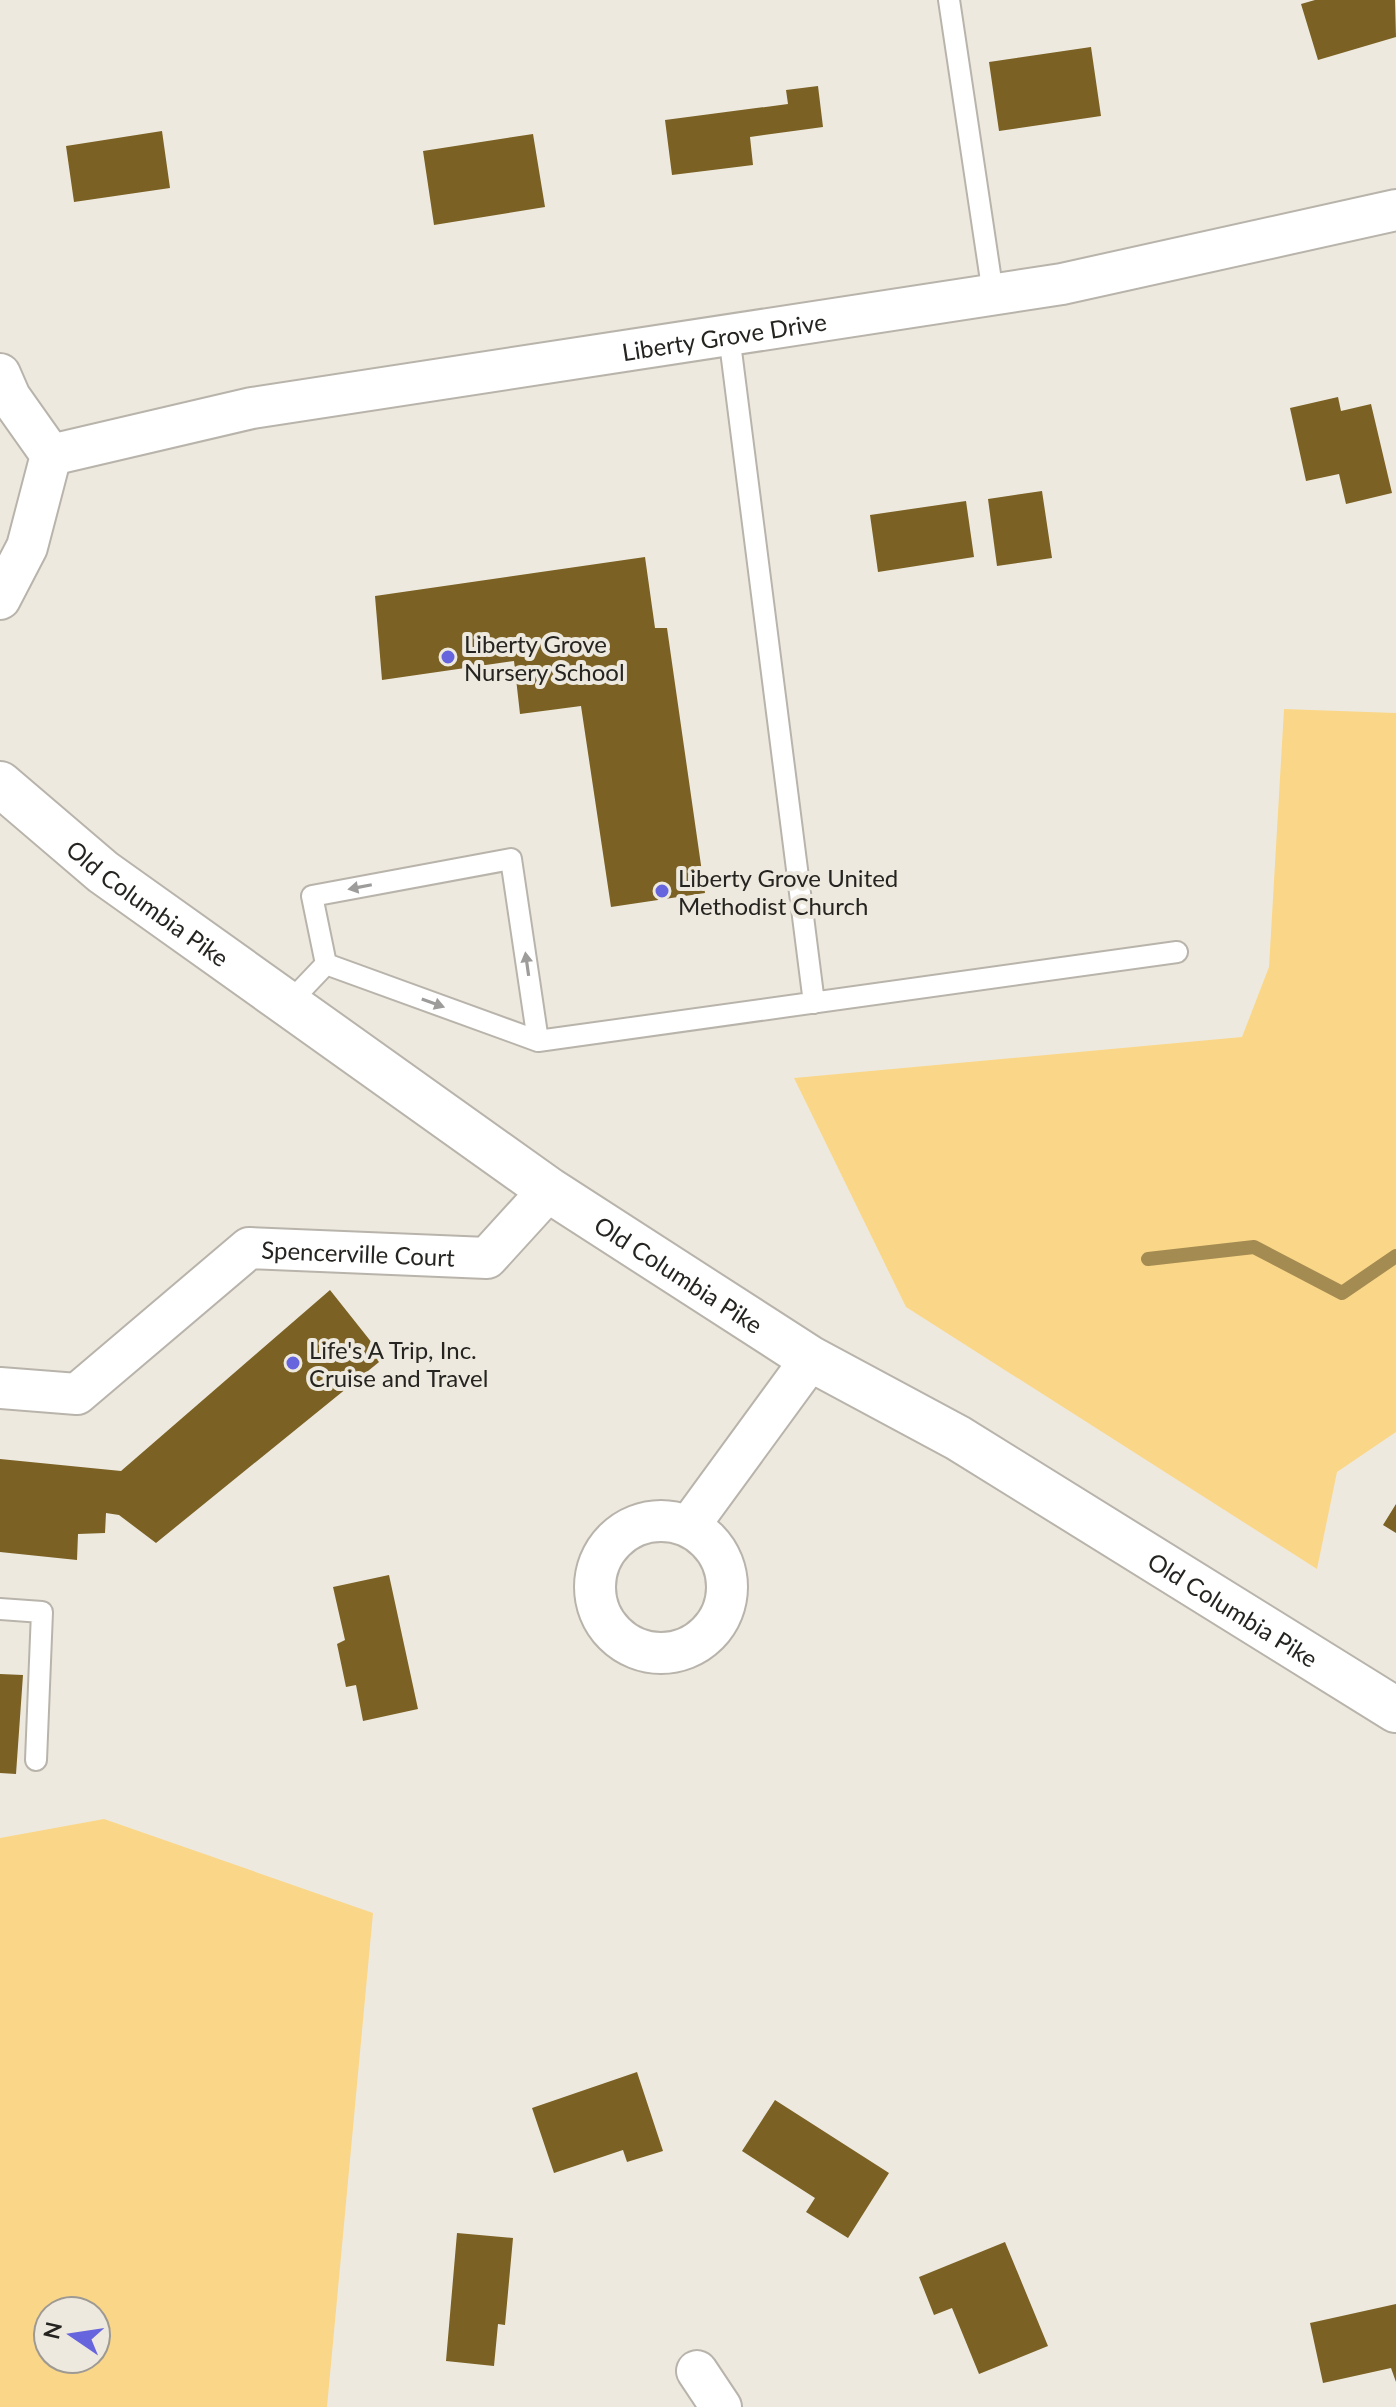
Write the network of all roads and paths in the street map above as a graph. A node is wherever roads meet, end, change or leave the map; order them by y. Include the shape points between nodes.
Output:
1 (949, 0) edge
2 (1396, 210) edge
3 (993, 294) junction
4 (729, 335) junction
5 (0, 374) edge
6 (51, 455) junction
7 (0, 599) edge
8 (0, 784) edge
9 (1177, 952) dead end
10 (326, 964) junction
11 (814, 1003) junction
12 (288, 1004) junction
13 (538, 1041) junction
14 (549, 1190) junction
15 (811, 1359) junction
16 (0, 1388) edge
17 (689, 1526) dead end
18 (0, 1609) edge
19 (1396, 1710) edge
20 (36, 1760) dead end
21 (697, 2371) dead end
22 (721, 2407) edge

1 - 3 lane
2 - 3 street, Liberty Grove Drive via 1062,284
3 - 4 street, Liberty Grove Drive
4 - 6 street, Liberty Grove Drive via 252,408
4 - 11 lane
5 - 6 street
6 - 7 street via 27,547
8 - 12 main road, Old Columbia Pike via 103,872
9 - 11 lane
10 - 12 lane
10 -> 13 lane
13 -> 10 lane via 511,859 312,896
11 - 13 lane
12 - 14 main road, Old Columbia Pike
14 - 15 main road, Old Columbia Pike
14 - 16 street, Spencerville Court via 487,1258 249,1248 77,1394
15 - 17 street
15 - 19 main road, Old Columbia Pike via 958,1438
18 - 20 lane via 42,1612
21 - 22 street

